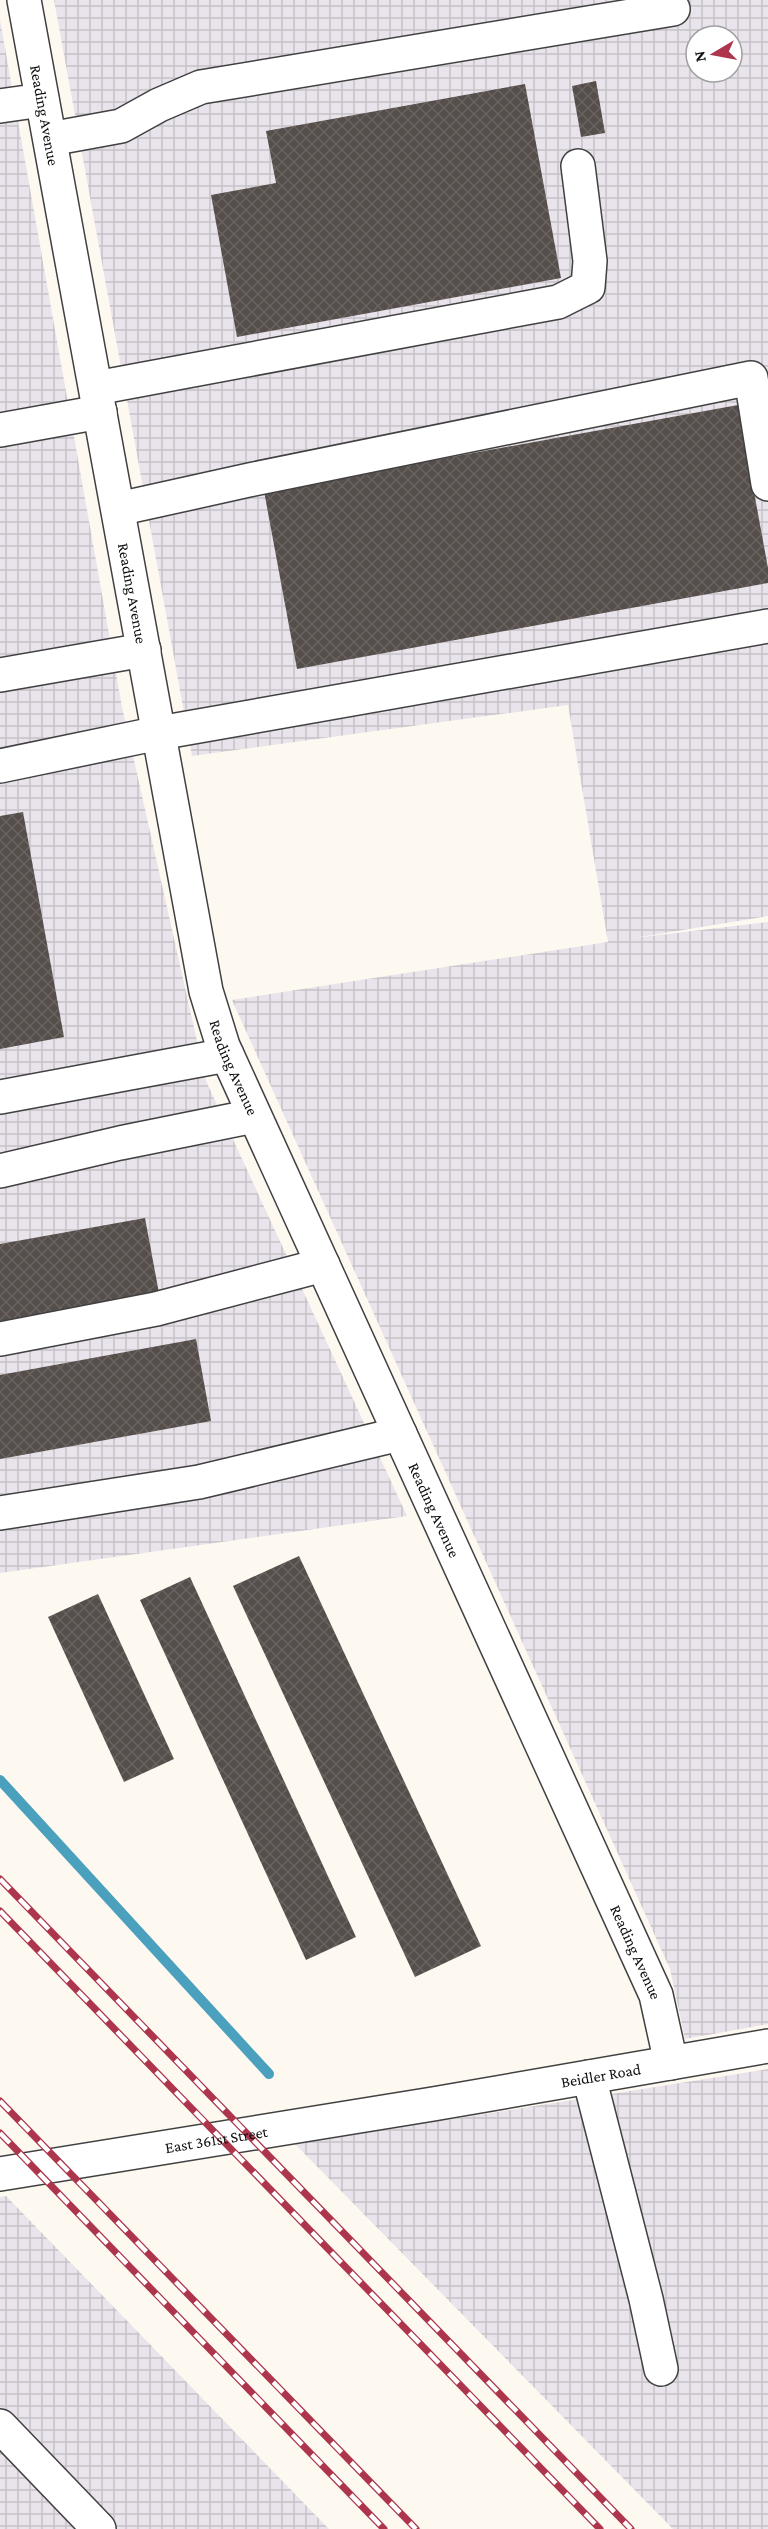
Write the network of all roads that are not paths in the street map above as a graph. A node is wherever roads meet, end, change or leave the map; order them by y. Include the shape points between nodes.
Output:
1 (24, 0) edge
2 (673, 9) dead end
3 (42, 100) junction
4 (0, 106) edge
5 (50, 139) junction
6 (579, 166) dead end
7 (98, 400) junction
8 (0, 430) edge
9 (768, 484) edge
10 (118, 509) junction
11 (768, 626) edge
12 (144, 650) junction
13 (0, 675) edge
14 (159, 733) junction
15 (0, 765) edge
16 (227, 1055) junction
17 (0, 1097) edge
18 (254, 1116) junction
19 (0, 1171) edge
20 (323, 1265) junction
21 (0, 1339) edge
22 (400, 1434) junction
23 (0, 1513) edge
24 (768, 2046) edge
25 (671, 2062) junction
26 (589, 2077) junction
27 (433, 2104) joint
28 (0, 2174) edge
29 (661, 2369) dead end
30 (0, 2426) edge
31 (99, 2529) edge

1 - 3 street, Reading Avenue
2 - 5 street via 201,87 121,126
3 - 4 street
3 - 5 street, Reading Avenue
5 - 7 street, Reading Avenue
6 - 7 street via 590,261 588,287 558,302
7 - 8 street
7 - 10 street, Reading Avenue
9 - 10 street via 751,378
10 - 12 street, Reading Avenue
11 - 14 street
12 - 13 street
12 - 14 street, Reading Avenue
14 - 15 street
14 - 16 street, Reading Avenue via 206,991
16 - 17 street
16 - 18 street, Reading Avenue
18 - 19 street
18 - 20 street, Reading Avenue
20 - 21 street via 156,1309
20 - 22 street, Reading Avenue
22 - 23 street via 199,1482
22 - 25 street, Reading Avenue via 656,1995
24 - 25 street, Beidler Road
25 - 26 street, Beidler Road
26 - 27 street, Beidler Road
26 - 29 street
27 - 28 street, East 361st Street
30 - 31 street

